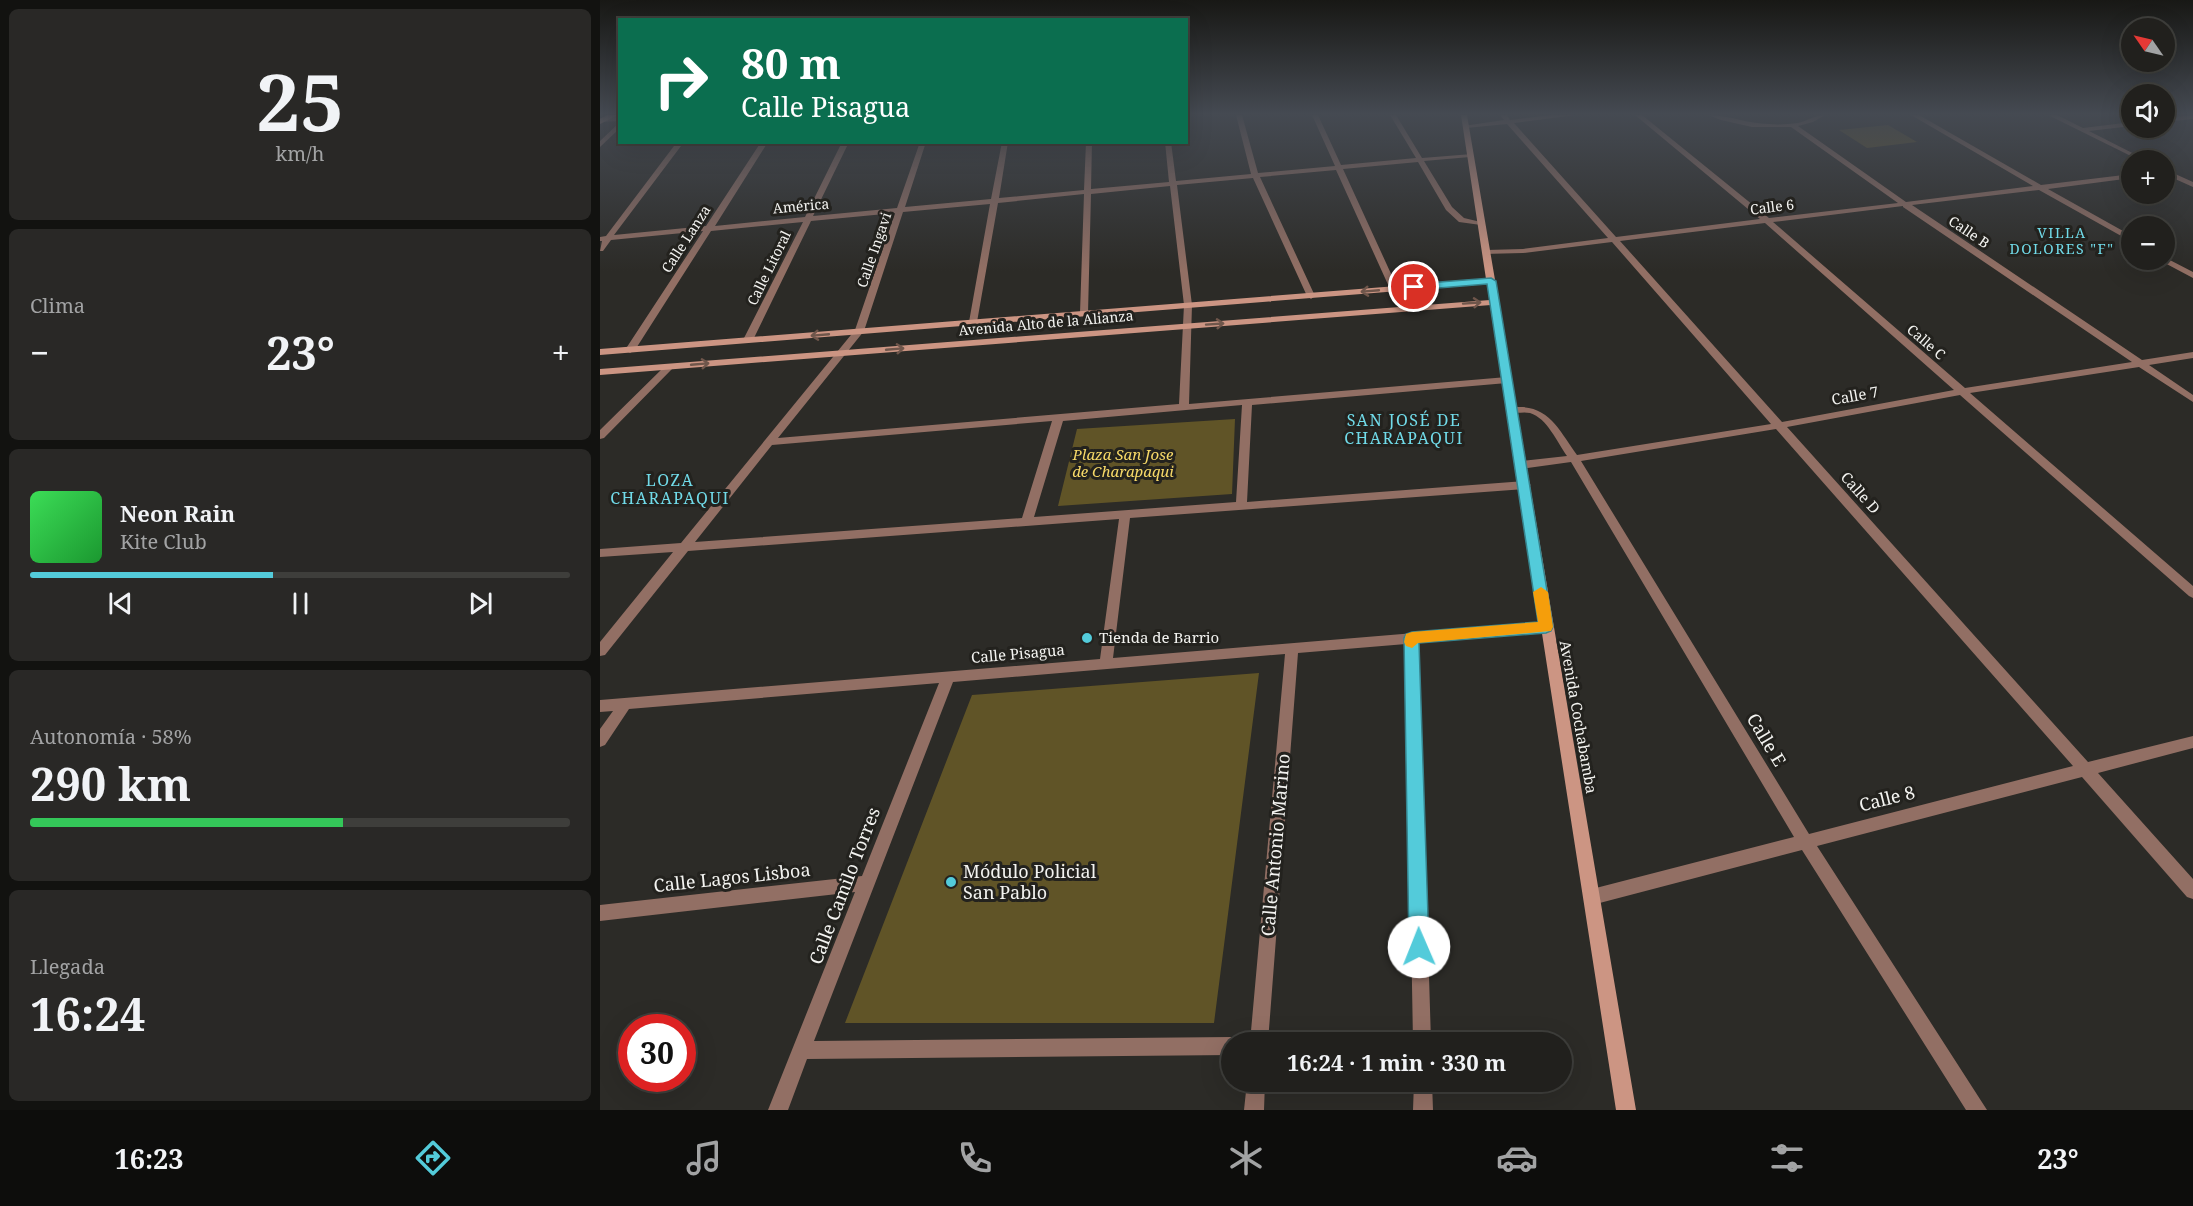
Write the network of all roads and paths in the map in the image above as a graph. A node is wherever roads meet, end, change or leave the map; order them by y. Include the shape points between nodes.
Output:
1 (1340, 166) edge
2 (662, 167) edge
3 (749, 167) edge
4 (833, 167) edge
5 (915, 167) edge
6 (1000, 167) edge
7 (1088, 167) edge
8 (1172, 167) edge
9 (1254, 167) edge
10 (1332, 167) edge
11 (1423, 167) edge
12 (1472, 167) edge
13 (1550, 167) edge
14 (1700, 167) edge
15 (1852, 167) edge
16 (2001, 167) edge
17 (1256, 174) junction
18 (2175, 176) edge
19 (2121, 177) edge
20 (1174, 183) junction
21 (2193, 185) edge
22 (2038, 188) junction
23 (1088, 190) junction
24 (994, 201) junction
25 (1906, 205) junction
26 (902, 210) junction
27 (807, 218) junction
28 (1767, 221) junction
29 (1481, 223) junction
30 (709, 228) junction
31 (2121, 234) edge
32 (609, 238) junction
33 (600, 239) edge
34 (1615, 240) junction
35 (600, 249) edge
36 (1486, 252) junction
37 (2175, 265) edge
38 (2193, 275) edge
39 (1491, 281) junction
40 (1394, 289) junction
41 (1311, 296) junction
42 (1494, 302) junction
43 (1188, 305) junction
44 (1084, 314) junction
45 (973, 322) junction
46 (1186, 326) junction
47 (859, 331) junction
48 (748, 340) junction
49 (630, 350) junction
50 (600, 352) edge
51 (841, 353) junction
52 (2193, 355) edge
53 (2142, 364) junction
54 (669, 367) junction
55 (600, 372) edge
56 (1507, 380) junction
57 (1961, 392) junction
58 (2193, 399) edge
59 (1247, 402) junction
60 (1184, 408) junction
61 (1512, 410) junction
62 (1058, 419) junction
63 (1780, 425) junction
64 (600, 436) edge
65 (770, 442) junction
66 (1574, 459) junction
67 (1521, 465) junction
68 (1525, 485) junction
69 (1241, 506) junction
70 (1125, 514) junction
71 (1027, 522) junction
72 (684, 547) junction
73 (600, 553) edge
74 (2193, 593) edge
75 (1546, 627) junction
76 (1412, 638) junction
77 (1292, 647) junction
78 (600, 651) edge
79 (1106, 664) junction
80 (948, 677) junction
81 (626, 703) junction
82 (600, 706) edge
83 (600, 741) edge
84 (2193, 742) edge
85 (2084, 769) junction
86 (1805, 841) junction
87 (867, 883) junction
88 (2193, 891) edge
89 (1592, 897) junction
90 (600, 913) edge
91 (1260, 1032) edge
92 (1422, 1032) edge
93 (1221, 1046) edge
94 (802, 1050) junction
95 (1255, 1092) edge
96 (1423, 1092) edge
97 (778, 1110) edge
98 (1254, 1110) edge
99 (1423, 1110) edge
100 (1626, 1110) edge
101 (1977, 1110) edge

1 - 40 street
2 - 32 street
3 - 30 street, Calle Lanza
4 - 27 street, Calle Litoral
5 - 26 street, Calle Ingavi
6 - 24 street
7 - 23 street
8 - 20 street
9 - 17 street
10 - 17 street, América
11 - 29 street via 1449,208 1462,220
12 - 29 street, Avenida Cochabamba
13 - 34 street, Calle D
14 - 28 street, Calle C
15 - 25 street, Calle B
16 - 22 street
17 - 20 street, América
17 - 41 street
18 - 21 street
19 - 22 street, Calle 6
20 - 23 street, América
20 - 43 street
22 - 25 street, Calle 6
22 - 31 street
23 - 24 street, América
23 - 44 street
24 - 26 street, América
24 - 45 street
25 - 28 street, Calle 6
25 - 53 street, Calle B
26 - 27 street, América
26 - 47 street, Calle Ingavi
27 - 30 street, América
27 - 48 street, Calle Litoral
28 - 34 street, Calle 6
28 - 57 street, Calle C
29 - 36 street, Avenida Cochabamba
30 - 32 street, América
30 - 49 street, Calle Lanza
32 - 33 street, América
32 - 35 street
34 - 36 street, Calle 6
34 - 63 street, Calle D
36 - 39 street, Avenida Cochabamba
37 - 38 street
39 - 40 street, Avenida Alto de la Alianza
39 - 42 street, Avenida Cochabamba
40 -> 41 street, Avenida Alto de la Alianza
41 - 43 street, Avenida Alto de la Alianza
46 -> 42 street, Avenida Alto de la Alianza
42 - 56 street, Avenida Cochabamba
43 - 44 street, Avenida Alto de la Alianza
43 - 46 street
44 - 45 street, Avenida Alto de la Alianza
45 - 47 street, Avenida Alto de la Alianza
51 -> 46 street, Avenida Alto de la Alianza
46 - 60 street
47 -> 48 street, Avenida Alto de la Alianza
47 - 51 street, Calle Ingavi
48 - 49 street, Avenida Alto de la Alianza
49 - 50 street, Avenida Alto de la Alianza
54 -> 51 street, Avenida Alto de la Alianza
51 - 65 street, Calle Ingavi
52 - 53 street, Calle 7
53 - 57 street, Calle 7
53 - 58 street, Calle B
54 - 55 street, Avenida Alto de la Alianza
54 - 64 street
56 - 59 street
56 - 61 street, Avenida Cochabamba
57 - 63 street, Calle 7
57 - 74 street, Calle C
59 - 60 street
59 - 69 street
60 - 62 street
61 - 66 street, Calle E via 1532,410 1546,418
61 - 67 street, Avenida Cochabamba
62 - 65 street
62 - 71 street
63 - 66 street, Calle 7
63 - 85 street, Calle D
65 - 72 street, Calle Ingavi
66 - 67 street, Calle 7
66 - 86 street, Calle E
67 - 68 street, Avenida Cochabamba
68 - 69 street
68 - 75 street, Avenida Cochabamba
69 - 70 street
70 - 71 street
70 - 79 street
71 - 72 street
72 - 73 street
72 - 78 street, Calle Ingavi
75 - 76 street, Calle Pisagua
75 - 89 street, Avenida Cochabamba
76 - 77 street, Calle Pisagua
76 - 92 street
77 - 79 street, Calle Pisagua
77 - 91 street, Calle Antonio Marino
79 - 80 street, Calle Pisagua
80 - 81 street, Calle Pisagua
80 - 87 street, Calle Camilo Torres
81 - 82 street, Calle Pisagua
81 - 83 street
84 - 85 street, Calle 8
85 - 86 street, Calle 8
85 - 88 street, Calle D
86 - 89 street, Calle 8
86 - 101 street, Calle E
87 - 90 street, Calle Lagos Lisboa
87 - 94 street, Calle Camilo Torres
89 - 100 street, Avenida Cochabamba
93 - 94 street
94 - 97 street, Calle Camilo Torres
95 - 98 street
96 - 99 street

